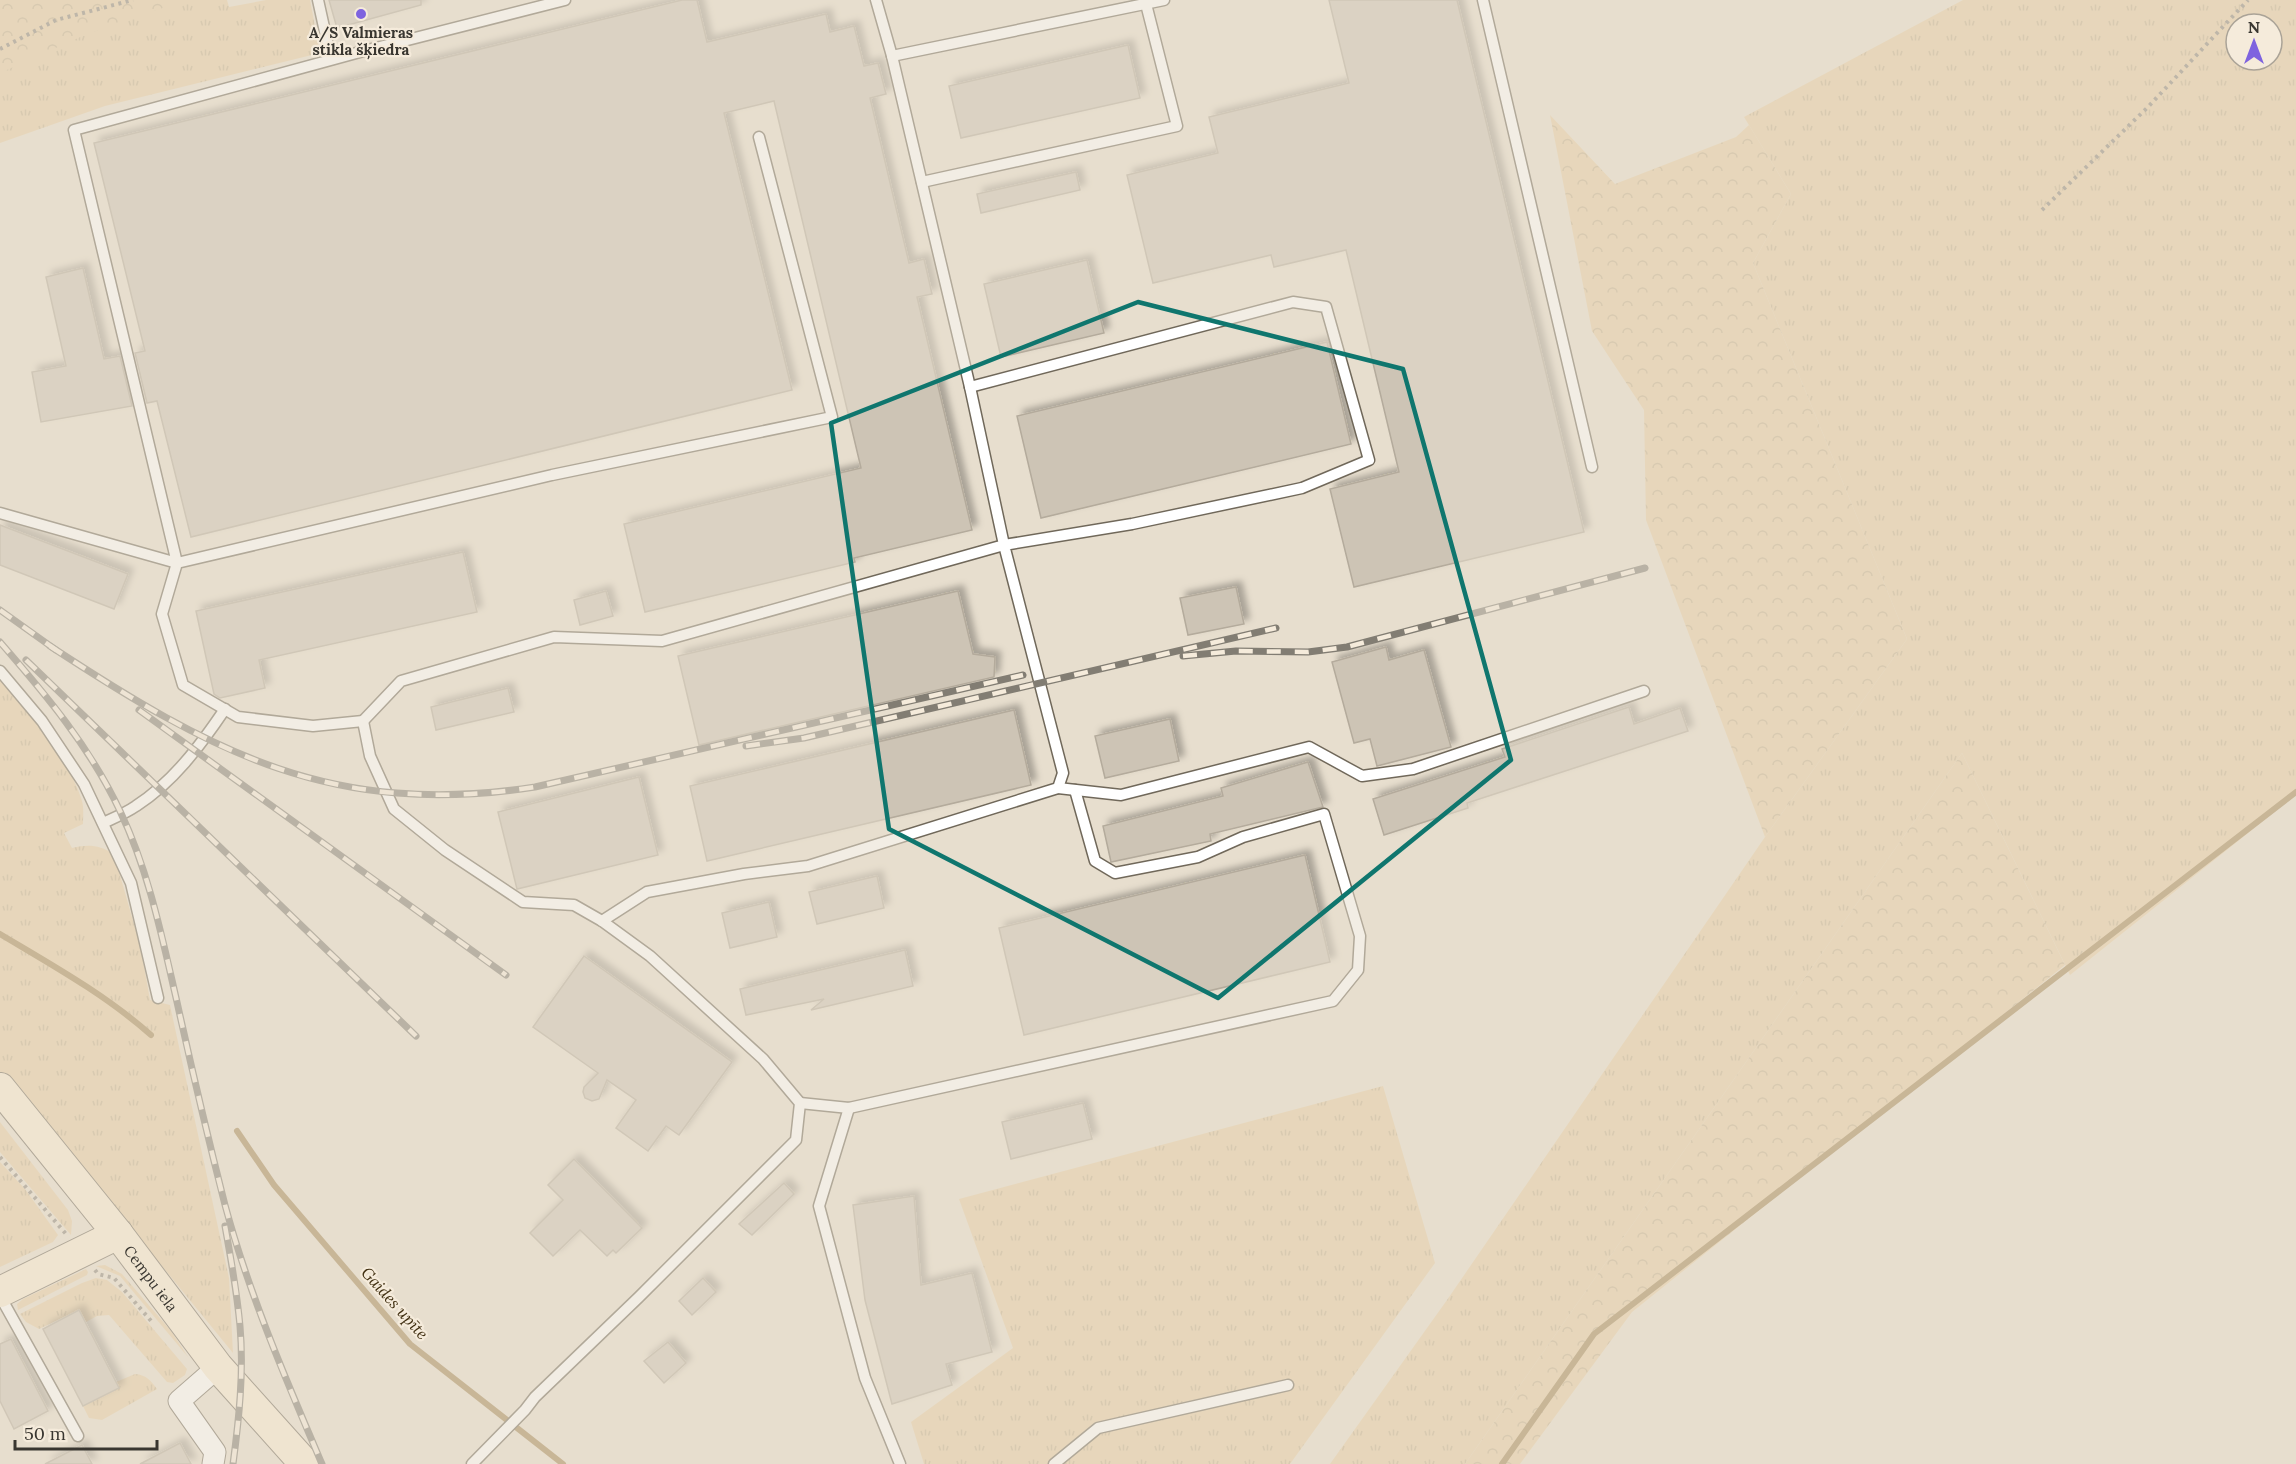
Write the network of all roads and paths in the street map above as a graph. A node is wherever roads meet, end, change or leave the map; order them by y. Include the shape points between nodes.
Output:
1 (133, 0) edge
2 (318, 0) edge
3 (565, 0) edge
4 (876, 0) edge
5 (1164, 0) edge
6 (1483, 0) edge
7 (2248, 0) edge
8 (1146, 4) junction
9 (0, 49) edge
10 (892, 56) junction
11 (331, 60) junction
12 (759, 137) dead end
13 (922, 182) junction
14 (2042, 210) dead end
15 (970, 387) junction
16 (1592, 466) dead end
17 (0, 513) edge
18 (1004, 545) junction
19 (177, 563) junction
20 (0, 671) edge
21 (1644, 691) dead end
22 (225, 709) junction
23 (363, 721) junction
24 (1058, 788) junction
25 (1075, 790) junction
26 (103, 823) junction
27 (602, 921) junction
28 (158, 998) dead end
29 (0, 1088) edge
30 (800, 1103) junction
31 (849, 1108) junction
32 (0, 1157) edge
33 (117, 1234) junction
34 (68, 1236) dead end
35 (98, 1274) dead end
36 (0, 1292) edge
37 (0, 1296) edge
38 (158, 1330) dead end
39 (218, 1367) junction
40 (1288, 1385) dead end
41 (78, 1436) dead end
42 (298, 1462) edge
43 (213, 1464) edge
44 (472, 1464) edge
45 (900, 1464) edge
46 (1054, 1464) edge

1 - 9 path via 56,20
2 - 11 lane
3 - 11 lane
4 - 10 lane
5 - 8 lane
6 - 16 lane
7 - 14 path via 2148,107
8 - 10 lane
8 - 13 lane via 1177,126
10 - 13 lane
11 - 19 lane via 74,130
12 - 19 lane via 831,417 552,475
13 - 15 lane
15 - 18 lane
15 - 18 lane via 1293,302 1326,307 1369,460 1302,488 1132,524
17 - 19 lane
18 - 23 lane via 662,641 554,637 401,681
18 - 24 lane via 1064,773
19 - 22 lane via 162,614 183,685
20 - 26 lane via 42,720 84,784
21 - 25 lane via 1413,769 1362,776 1309,747 1121,795
22 - 23 lane via 238,717 313,726
22 - 26 lane via 200,745 167,781 136,807
23 - 27 lane via 370,756 394,809 445,850 523,902 574,905
24 - 25 lane
24 - 27 lane via 808,866 647,892
25 - 31 lane via 1095,861 1115,873 1198,857 1243,837 1324,814 1360,936 1358,970 1333,1001
26 - 28 lane via 131,883
27 - 30 lane via 650,956 762,1059
29 - 33 main road, Cempu iela
30 - 31 lane
30 - 44 lane via 796,1140
31 - 45 lane via 819,1206 865,1378
32 - 34 path
33 - 36 main road
33 - 39 main road, Cempu iela
35 - 38 path via 114,1278
37 - 41 lane
39 - 42 main road, Cempu iela
39 - 43 street via 179,1401 215,1452
40 - 46 lane via 1098,1428

